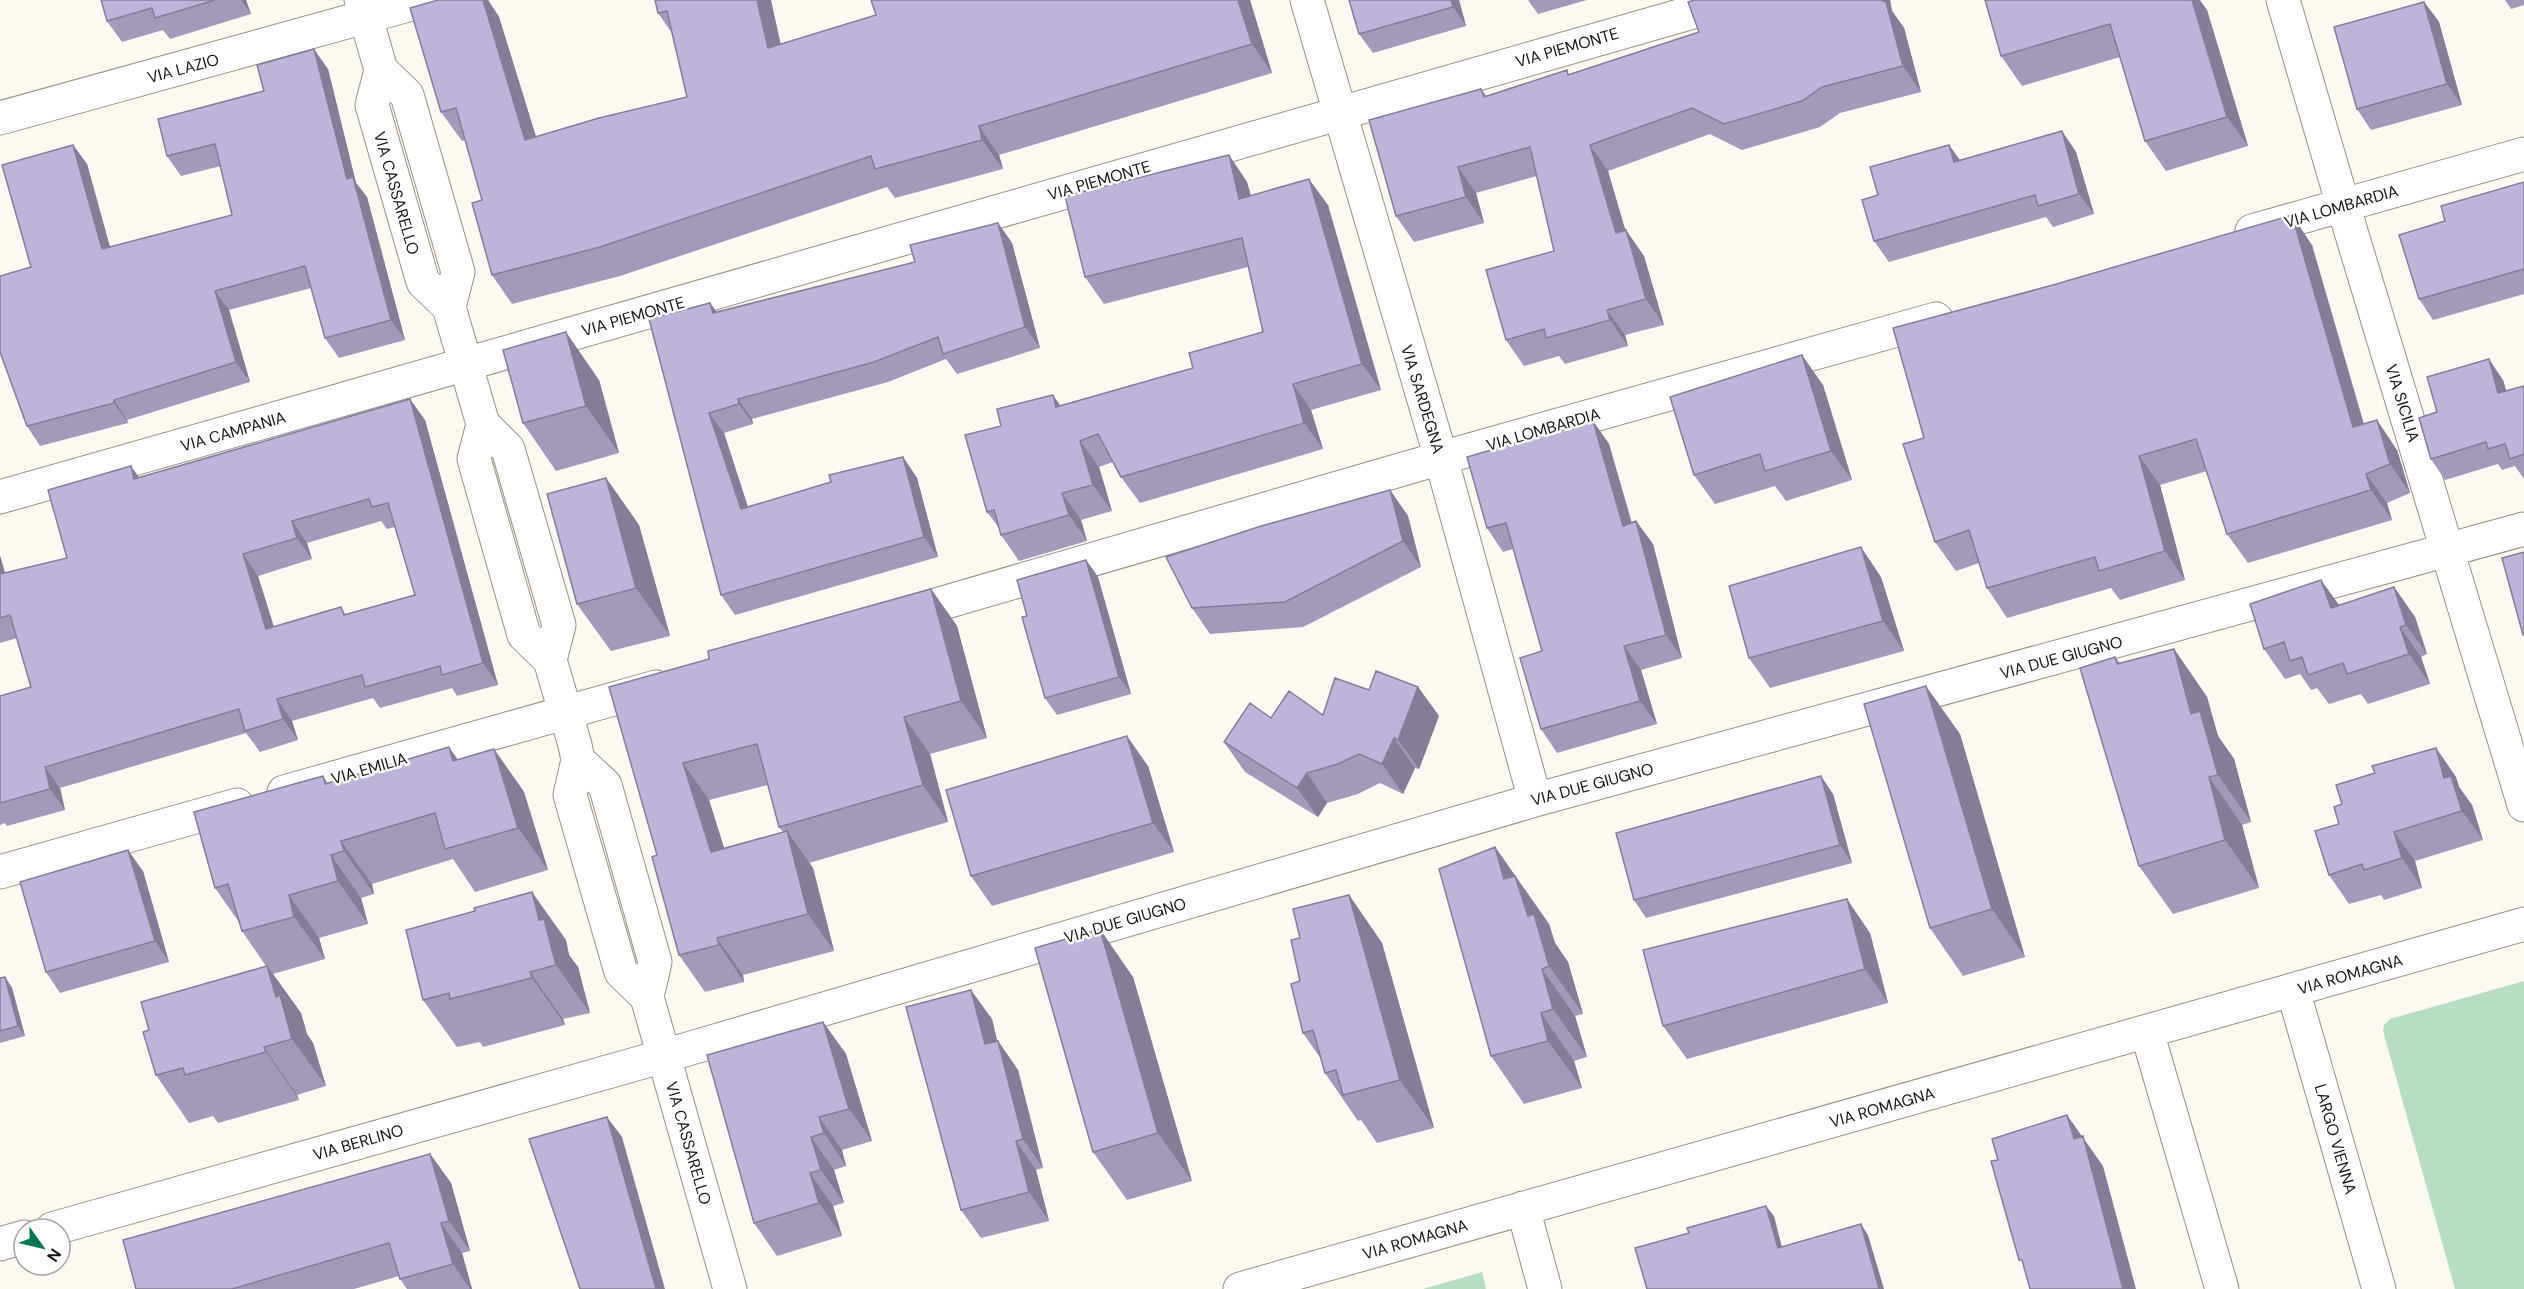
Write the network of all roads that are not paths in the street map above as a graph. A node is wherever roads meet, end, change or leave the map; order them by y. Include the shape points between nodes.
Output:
1 (426, 0) edge
2 (1307, 0) edge
3 (1735, 0) edge
4 (2283, 0) edge
5 (364, 9) edge
6 (1338, 111) junction
7 (0, 118) edge
8 (2524, 154) edge
9 (2343, 205) junction
10 (2228, 237) edge
11 (1966, 311) edge
12 (465, 365) junction
13 (1441, 458) junction
14 (0, 497) edge
15 (2524, 529) edge
16 (2448, 551) junction
17 (866, 626) edge
18 (682, 679) edge
19 (565, 713) junction
20 (1535, 800) junction
21 (2524, 805) edge
22 (0, 872) edge
23 (2524, 924) edge
24 (2293, 990) junction
25 (2146, 1032) junction
26 (664, 1056) junction
27 (1523, 1209) junction
28 (72, 1223) edge
29 (730, 1289) edge
30 (1240, 1289) edge
31 (1545, 1289) edge
32 (2222, 1289) edge
33 (2379, 1289) edge

1 - 5 street, VIA LAZIO
2 - 6 street, VIA SARDEGNA
3 - 6 street, VIA PIEMONTE
4 - 9 street, VIA SICILIA
5 - 7 street, VIA LAZIO
5 - 12 street, VIA CASSARELLO via 381,70 372,105 375,117 423,282 449,307
6 - 12 street, VIA PIEMONTE
6 - 13 street, VIA SARDEGNA
8 - 9 street, VIA LOMBARDIA
9 - 10 street, VIA LOMBARDIA
9 - 16 street, VIA SICILIA
11 - 13 street, VIA LOMBARDIA
12 - 14 street, VIA CAMPANIA
12 - 19 street, VIA CASSARELLO via 483,424 508,449 559,625 550,660
13 - 17 street, VIA LOMBARDIA
13 - 20 street, VIA SARDEGNA
15 - 16 street, VIA DUE GIUGNO
16 - 20 street, VIA DUE GIUGNO
16 - 21 street, VIA SICILIA
18 - 19 street
19 - 22 street, VIA EMILIA
19 - 26 street, VIA CASSARELLO via 578,759 570,795 614,950 621,972 647,998
20 - 26 street, VIA DUE GIUGNO
23 - 24 street, VIA ROMAGNA
24 - 25 street, VIA ROMAGNA
24 - 33 street, LARGO VIENNA
25 - 27 street, VIA ROMAGNA
25 - 32 street
26 - 28 street, VIA BERLINO
26 - 29 street, VIA CASSARELLO
27 - 30 street, VIA ROMAGNA
27 - 31 street

